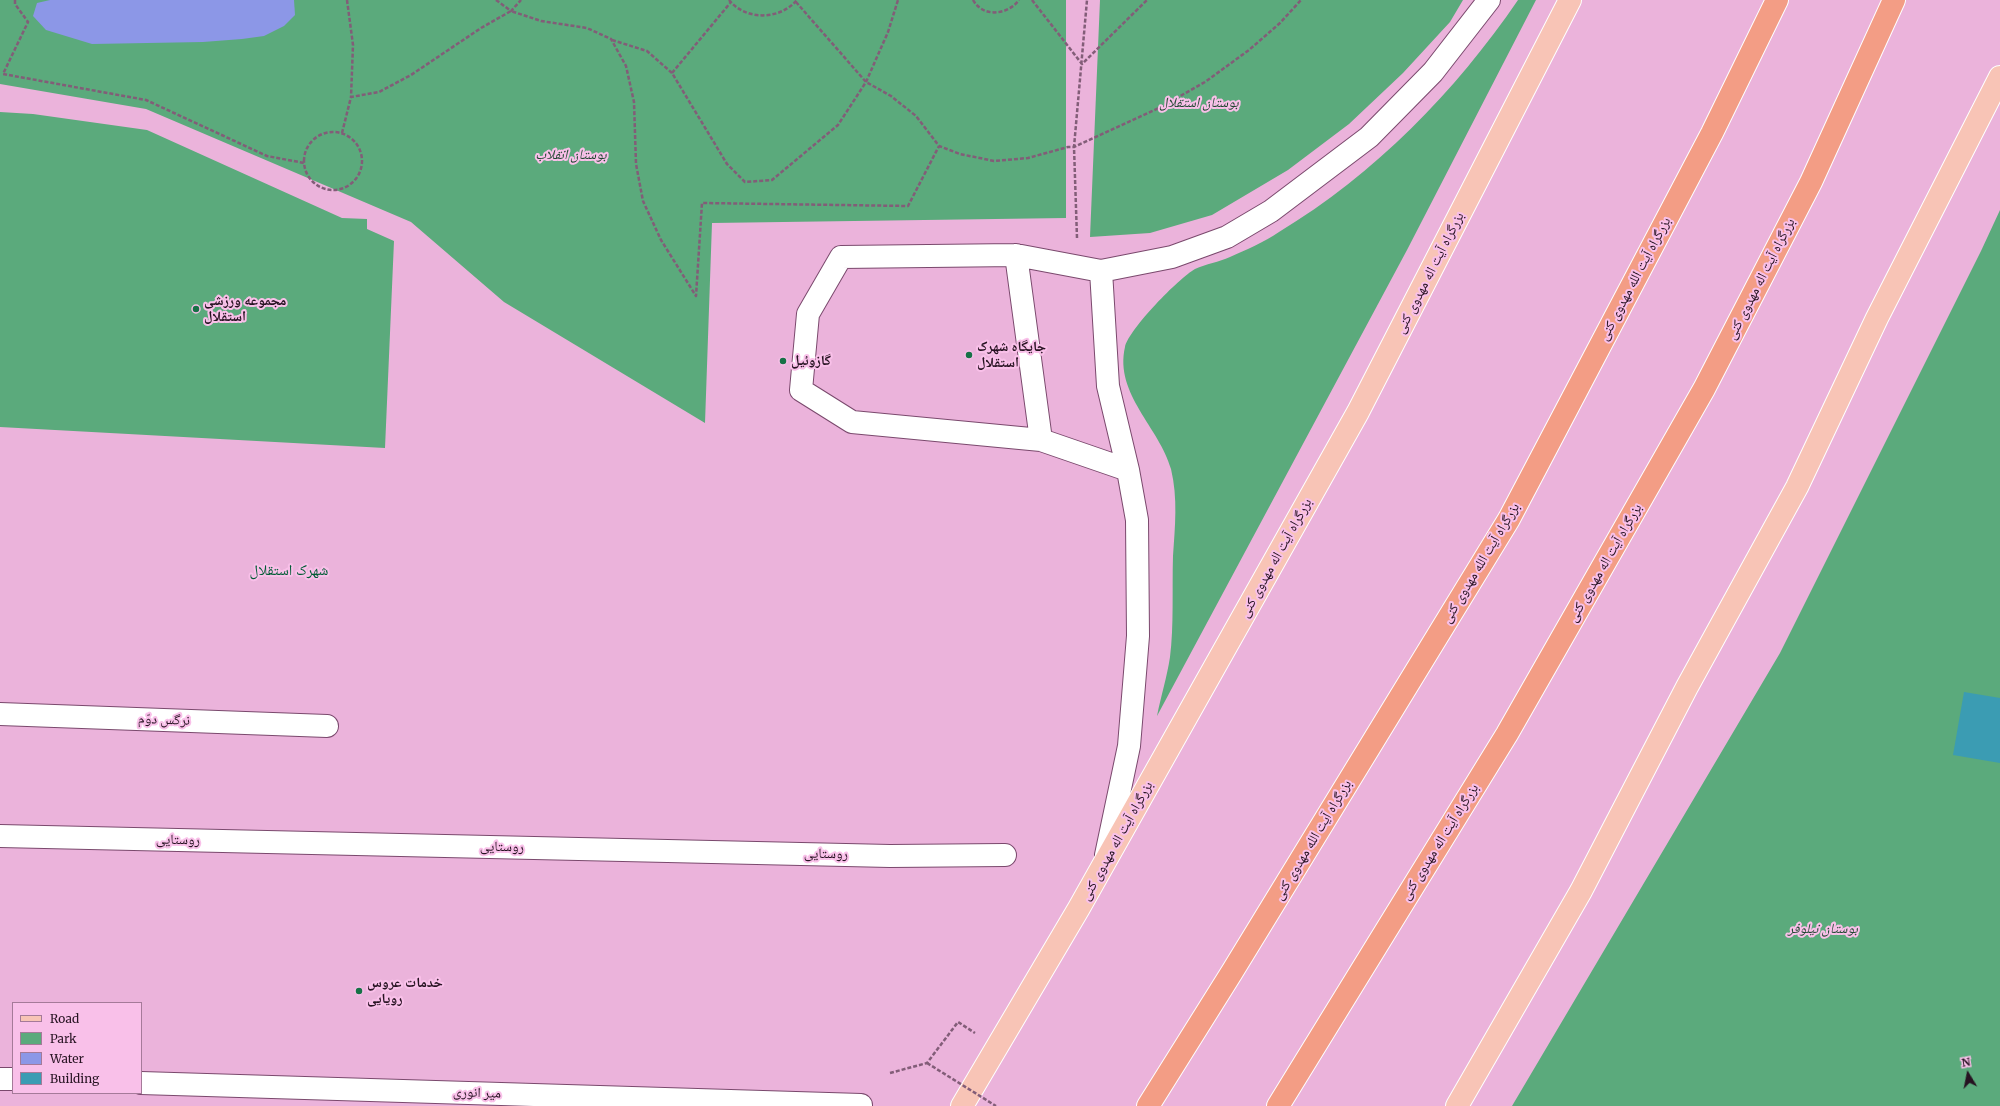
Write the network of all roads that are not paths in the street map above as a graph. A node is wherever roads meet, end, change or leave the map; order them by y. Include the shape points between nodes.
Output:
1 (1489, 0) edge
2 (1570, 0) edge
3 (1777, 0) edge
4 (1894, 0) edge
5 (2000, 77) edge
6 (1016, 254) junction
7 (1101, 271) junction
8 (1041, 440) junction
9 (1128, 470) junction
10 (0, 714) edge
11 (327, 726) dead end
12 (0, 836) edge
13 (1005, 855) dead end
14 (1105, 862) junction
15 (0, 1079) edge
16 (12, 1079) edge
17 (142, 1083) edge
18 (861, 1105) edge
19 (962, 1106) edge
20 (1148, 1106) edge
21 (1278, 1106) edge
22 (1457, 1106) edge

1 - 7 street via 1433,72 1369,137 1271,211 1227,237 1172,258
2 - 14 main road, بزرگراه آیت اله مهدوی کنی via 1358,412
3 - 20 highway, بزرگراه آیت الله مهدوی کنی via 1708,140 1510,518
4 - 21 highway, بزرگراه آیت اله مهدوی کنی via 1811,182 1704,389 1507,734
5 - 22 main road via 1877,318 1797,487 1581,890
6 - 7 street
6 - 8 street
6 - 8 street via 841,257 808,314 801,390 852,422
7 - 9 street via 1108,386
8 - 9 street
9 - 14 street via 1137,520 1138,636 1130,746
10 - 11 street, نرگس دوّم
12 - 13 street, روستایی via 890,856
14 - 19 main road, بزرگراه آیت اله مهدوی کنی
15 - 16 street
17 - 18 street, میر انوری

